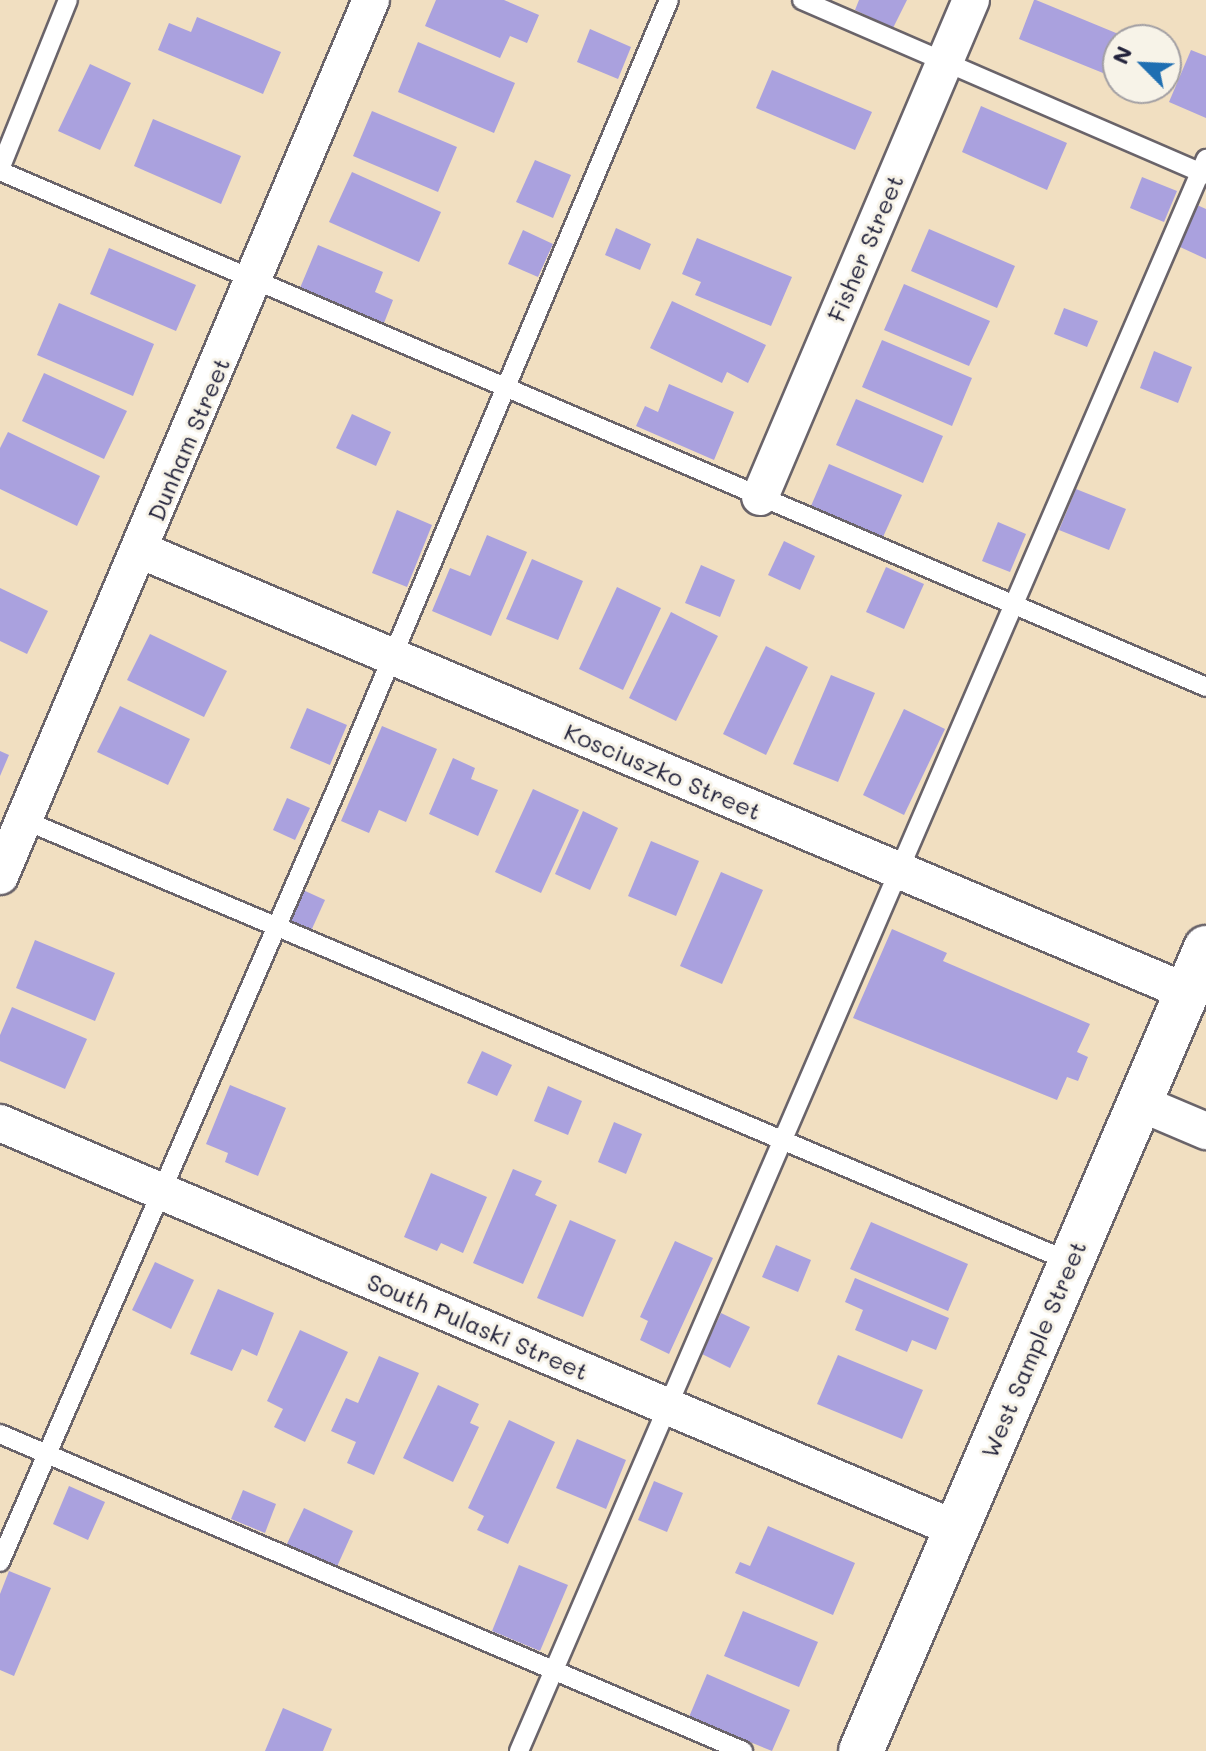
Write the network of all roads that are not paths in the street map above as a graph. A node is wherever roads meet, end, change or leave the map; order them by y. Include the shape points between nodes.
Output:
1 (68, 0) edge
2 (371, 0) edge
3 (669, 0) edge
4 (802, 0) edge
5 (971, 0) edge
6 (943, 64) junction
7 (1204, 169) edge
8 (0, 170) edge
9 (255, 281) junction
10 (507, 388) junction
11 (760, 497) junction
12 (140, 550) junction
13 (1017, 605) junction
14 (391, 656) junction
15 (1206, 687) edge
16 (24, 820) junction
17 (901, 871) junction
18 (0, 876) edge
19 (278, 924) junction
20 (1206, 948) edge
21 (1187, 992) junction
22 (1140, 1103) junction
23 (0, 1123) edge
24 (1206, 1131) edge
25 (784, 1139) junction
26 (161, 1191) junction
27 (1071, 1262) junction
28 (667, 1406) junction
29 (0, 1434) edge
30 (48, 1454) junction
31 (956, 1529) junction
32 (0, 1562) edge
33 (554, 1671) junction
34 (519, 1751) edge
35 (743, 1751) edge
36 (861, 1751) edge

1 - 8 lane
2 - 9 street, Dunham Street
3 - 10 lane
4 - 6 lane
5 - 6 street, Fisher Street
6 - 7 lane
6 - 11 street, Fisher Street
7 - 13 lane
8 - 9 lane
9 - 10 lane
9 - 12 street, Dunham Street
10 - 11 lane
10 - 14 lane
11 - 13 lane
12 - 14 street, Kosciuszko Street
12 - 16 street, Dunham Street
13 - 15 lane
13 - 17 lane
14 - 17 street, Kosciuszko Street
14 - 19 lane
16 - 18 street, Dunham Street
16 - 19 lane
17 - 21 street, Kosciuszko Street
17 - 25 lane
19 - 25 lane
19 - 26 lane
20 - 21 main road, West Sample Street
21 - 22 main road, West Sample Street
22 - 24 street
22 - 27 main road, West Sample Street
23 - 26 street, South Pulaski Street
25 - 27 lane
25 - 28 lane
26 - 28 street, South Pulaski Street
26 - 30 lane
27 - 31 main road, West Sample Street
28 - 31 street, South Pulaski Street
28 - 33 lane
29 - 30 lane
30 - 32 lane
30 - 33 lane
31 - 36 main road, West Sample Street
33 - 34 lane
33 - 35 lane

